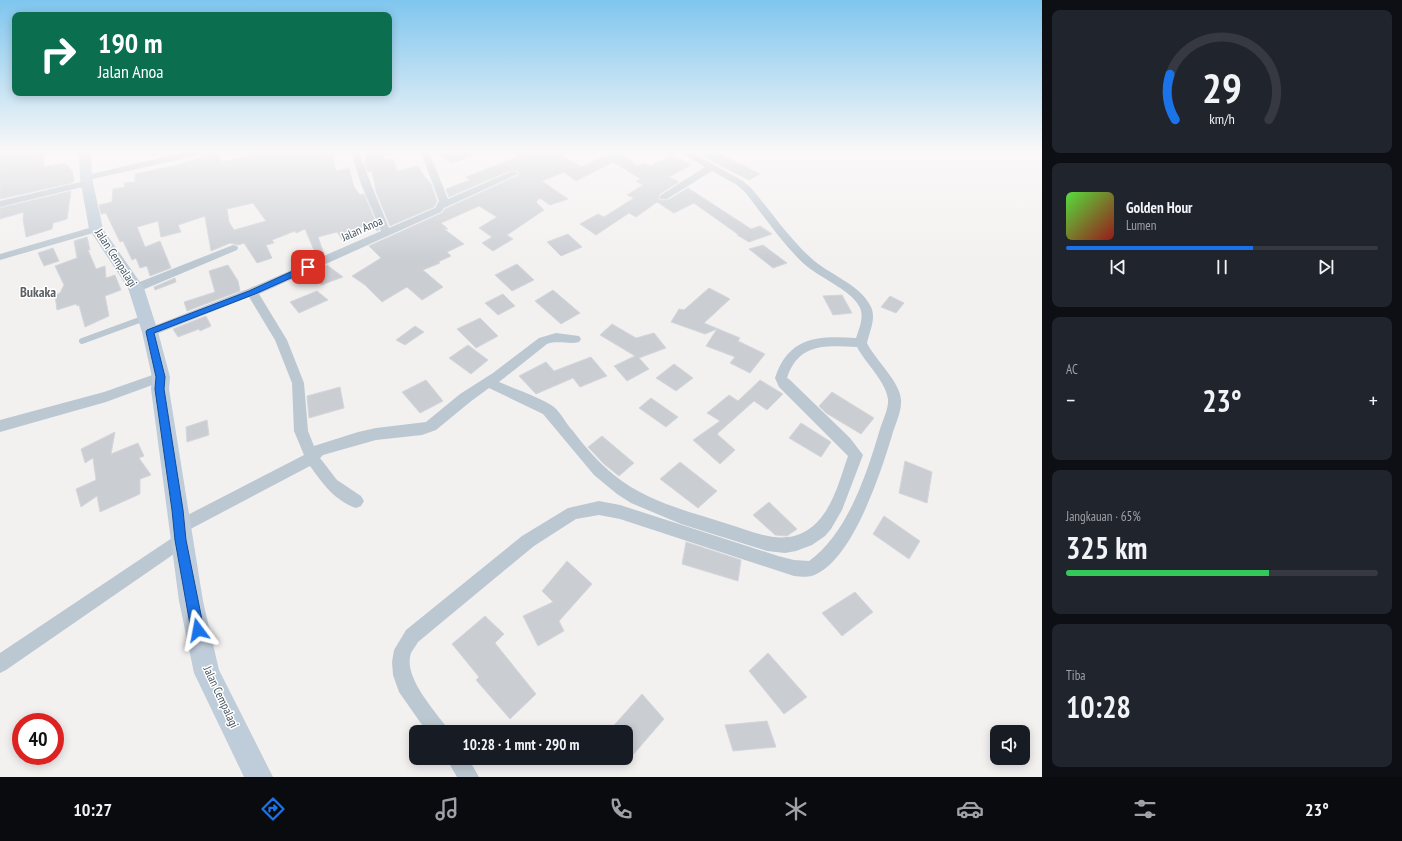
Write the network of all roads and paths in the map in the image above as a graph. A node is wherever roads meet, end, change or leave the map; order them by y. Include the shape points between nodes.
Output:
1 (56, 188) edge
2 (88, 188) edge
3 (368, 188) edge
4 (439, 188) edge
5 (481, 188) edge
6 (678, 188) edge
7 (746, 188) edge
8 (664, 197) dead end
9 (0, 204) edge
10 (443, 205) junction
11 (96, 229) junction
12 (386, 232) junction
13 (233, 248) dead end
14 (0, 257) edge
15 (136, 288) junction
16 (252, 292) junction
17 (148, 325) junction
18 (575, 339) dead end
19 (82, 341) dead end
20 (854, 343) junction
21 (161, 377) junction
22 (490, 383) junction
23 (0, 426) edge
24 (312, 458) junction
25 (356, 501) dead end
26 (180, 534) junction
27 (0, 664) edge
28 (433, 725) edge
29 (461, 765) edge
30 (260, 777) edge
31 (469, 777) edge

1 - 9 street
2 - 11 street, Jalan Cempalagi
3 - 12 street
4 - 10 street
5 - 10 street, Jalan Anoa
6 - 8 street
7 - 20 street via 803,257 861,300 868,316
10 - 12 street, Jalan Anoa via 438,210
11 - 14 street
11 - 15 street, Jalan Cempalagi
12 - 16 street, Jalan Anoa
13 - 15 street
15 - 17 street, Jalan Cempalagi
16 - 17 street, Jalan Anoa
16 - 24 street via 281,340 298,383 301,431
17 - 19 lane
17 - 21 street, Jalan Cempalagi
18 - 22 street via 556,337 543,341
20 - 22 street via 830,341 814,344 792,355 784,367 781,378 784,383 856,455 831,516 819,532 804,541 781,545 754,541 665,511 638,499 608,480 548,410
20 - 28 street via 868,356 885,380 895,402 877,462 853,520 830,553 816,566 810,569 778,564 620,512 599,508 573,513 528,542 436,615 406,644 400,662 402,675
21 - 23 street via 106,397
21 - 26 street, Jalan Cempalagi via 160,389
22 - 24 street via 465,398 431,426 358,438 318,451
24 - 25 street via 332,485
24 - 26 street
26 - 27 street
26 - 30 street, Jalan Cempalagi via 207,673
29 - 31 street

